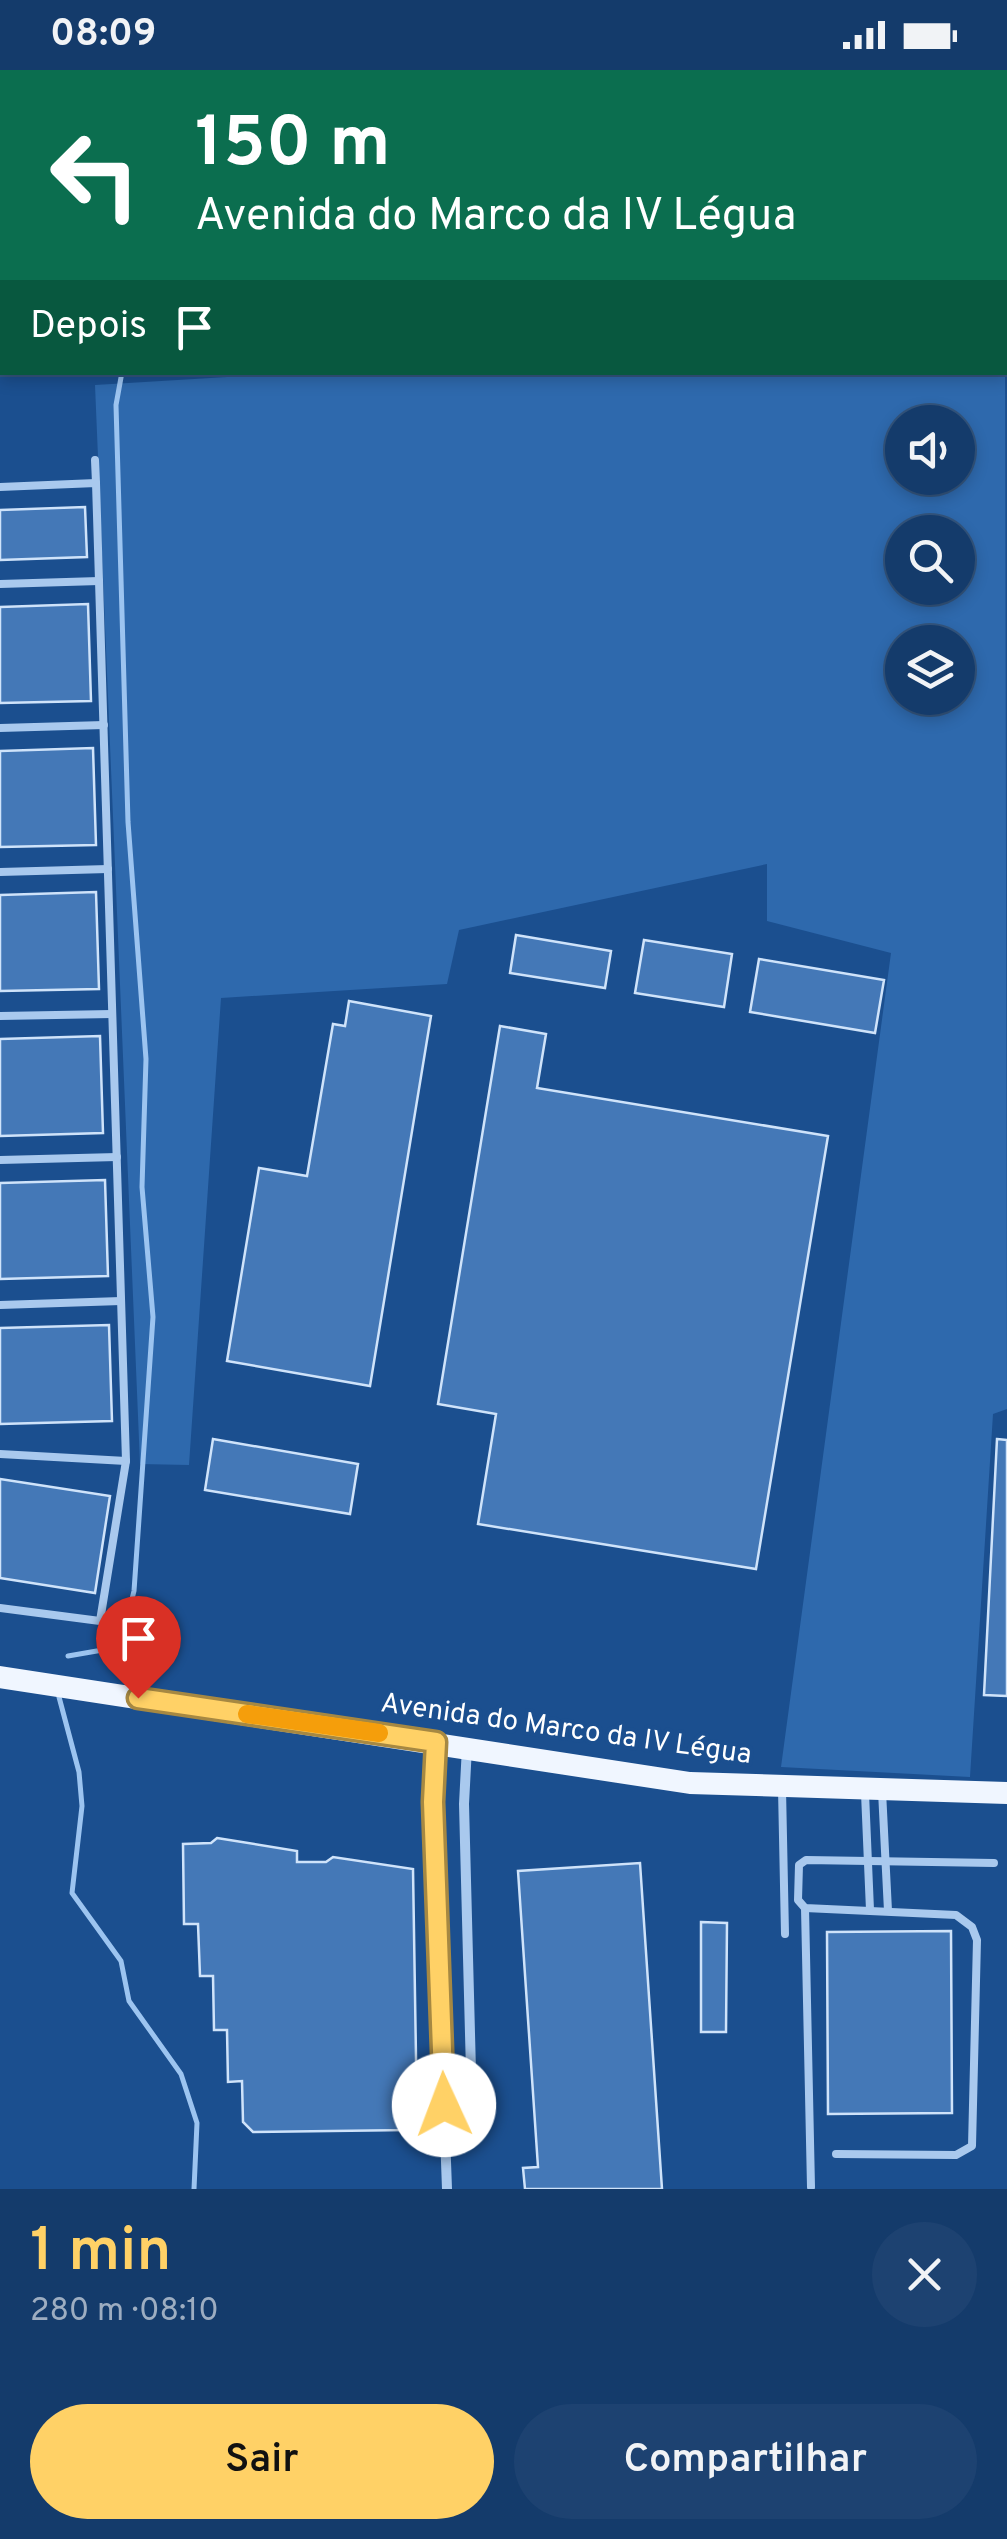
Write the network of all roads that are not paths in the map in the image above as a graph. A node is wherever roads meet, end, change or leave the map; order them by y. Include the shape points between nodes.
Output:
1 (95, 460) dead end
2 (96, 484) junction
3 (0, 487) edge
4 (99, 581) junction
5 (0, 584) edge
6 (104, 724) junction
7 (0, 728) edge
8 (108, 869) junction
9 (0, 872) edge
10 (112, 1014) junction
11 (0, 1016) edge
12 (117, 1157) junction
13 (0, 1160) edge
14 (121, 1302) junction
15 (0, 1304) edge
16 (0, 1454) edge
17 (126, 1461) junction
18 (0, 1608) edge
19 (0, 1677) edge
20 (436, 1742) junction
21 (467, 1746) junction
22 (782, 1788) junction
23 (874, 1788) junction
24 (1007, 1793) edge
25 (869, 1862) junction
26 (886, 1862) junction
27 (994, 1863) dead end
28 (806, 1908) junction
29 (870, 1910) junction
30 (888, 1911) junction
31 (784, 1934) dead end
32 (446, 2143) junction
33 (836, 2154) dead end
34 (811, 2187) edge
35 (447, 2189) edge

1 - 2 lane
2 - 3 lane
2 - 4 lane
4 - 5 lane
4 - 6 lane
6 - 7 lane
6 - 8 lane
8 - 9 lane
8 - 10 lane
10 - 11 lane
10 - 12 lane
12 - 13 lane
12 - 14 lane
14 - 15 lane
14 - 17 lane
16 - 17 lane
17 - 18 lane via 100,1621
19 - 20 main road, Avenida do Marco da IV Légua
20 - 21 main road, Avenida do Marco da IV Légua
20 - 32 street
21 - 22 main road, Avenida do Marco da IV Légua via 690,1783
21 - 32 street via 472,2110 465,2133
22 - 23 main road, Avenida do Marco da IV Légua
22 - 31 lane
23 - 24 main road, Avenida do Marco da IV Légua
23 - 25 lane
23 - 26 lane
25 - 26 lane
25 - 28 lane via 802,1862 798,1900
25 - 29 lane
26 - 27 lane
26 - 30 lane
28 - 29 lane
28 - 34 lane
29 - 30 lane
30 - 33 lane via 956,1914 977,1940 972,2146 956,2156
32 - 35 street

